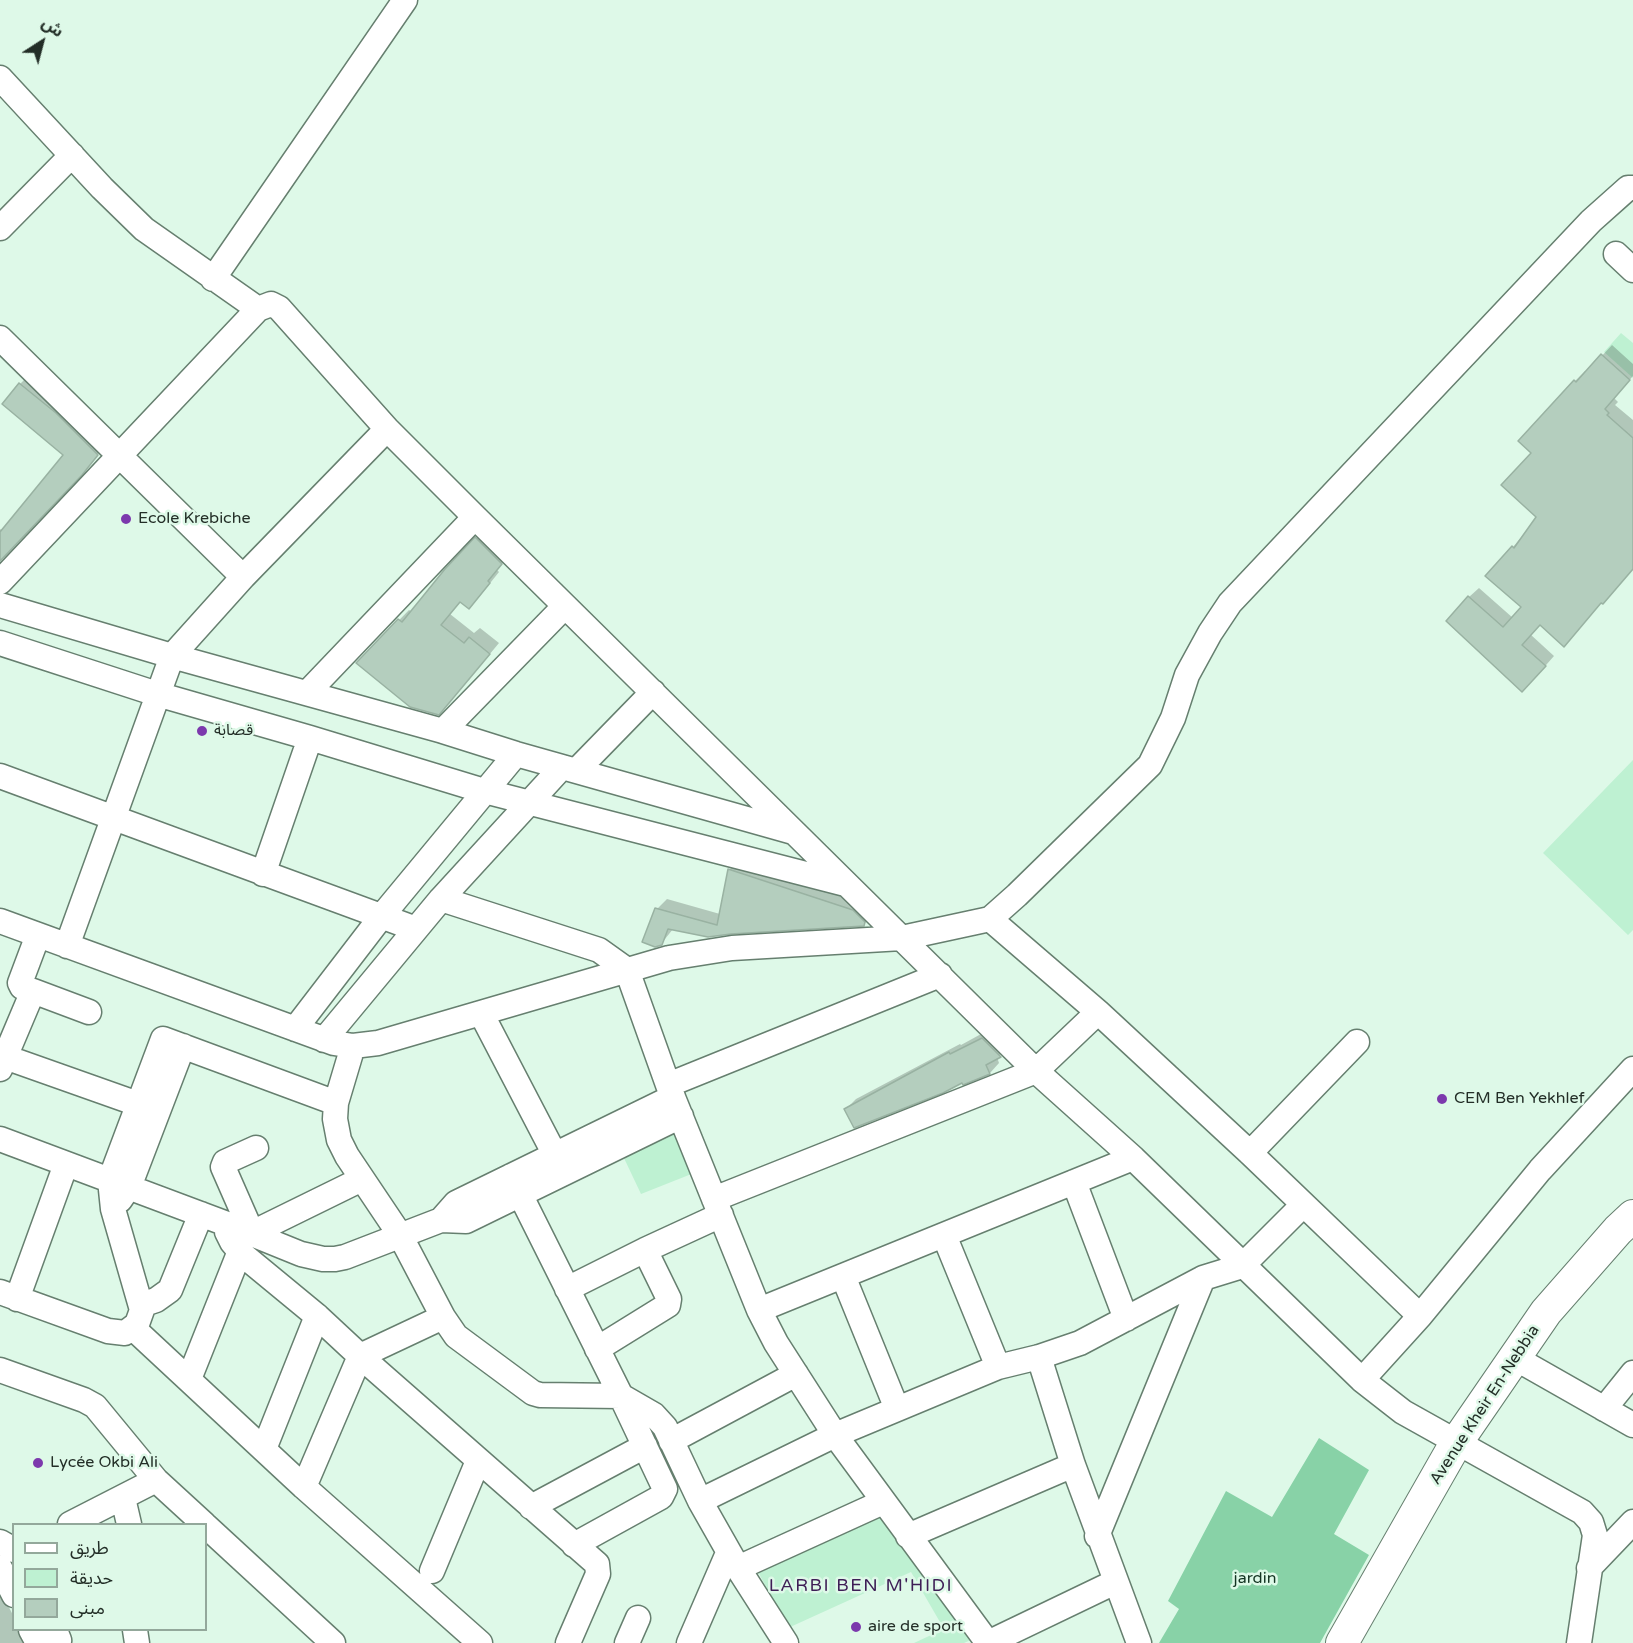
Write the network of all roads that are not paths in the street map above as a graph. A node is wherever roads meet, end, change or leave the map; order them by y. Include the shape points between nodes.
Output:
1 (405, 0) edge
2 (0, 78) edge
3 (72, 155) junction
4 (1633, 188) edge
5 (0, 228) edge
6 (213, 279) junction
7 (258, 309) junction
8 (0, 338) edge
9 (387, 429) junction
10 (120, 456) junction
11 (475, 518) junction
12 (243, 577) junction
13 (0, 582) edge
14 (0, 605) edge
15 (565, 606) junction
16 (0, 643) edge
17 (172, 656) junction
18 (652, 692) junction
19 (307, 693) junction
20 (157, 694) junction
21 (443, 731) junction
22 (310, 738) junction
23 (516, 754) junction
24 (570, 768) junction
25 (0, 776) edge
26 (484, 791) junction
27 (528, 803) junction
28 (112, 819) junction
29 (795, 832) junction
30 (263, 874) junction
31 (847, 885) junction
32 (441, 899) junction
33 (381, 917) junction
34 (990, 919) junction
35 (0, 921) edge
36 (416, 930) junction
37 (38, 935) junction
38 (902, 938) junction
39 (67, 946) junction
40 (627, 970) junction
41 (940, 975) junction
42 (33, 991) junction
43 (89, 1012) dead end
44 (1098, 1012) junction
45 (481, 1013) junction
46 (295, 1029) junction
47 (324, 1040) junction
48 (1357, 1041) dead end
49 (353, 1046) junction
50 (2, 1063) edge
51 (1633, 1069) edge
52 (1036, 1071) junction
53 (674, 1100) junction
54 (336, 1103) junction
55 (148, 1108) junction
56 (0, 1139) edge
57 (602, 1144) junction
58 (256, 1148) dead end
59 (1250, 1153) junction
60 (555, 1155) junction
61 (1133, 1158) junction
62 (66, 1164) junction
63 (362, 1179) junction
64 (1074, 1182) junction
65 (119, 1184) junction
66 (515, 1185) junction
67 (1303, 1206) junction
68 (718, 1207) junction
69 (201, 1214) junction
70 (1633, 1216) edge
71 (400, 1234) junction
72 (944, 1235) junction
73 (246, 1242) junction
74 (645, 1250) junction
75 (1242, 1266) junction
76 (843, 1276) junction
77 (1203, 1278) junction
78 (567, 1289) junction
79 (9, 1295) edge
80 (141, 1305) junction
81 (759, 1310) junction
82 (317, 1316) junction
83 (1419, 1316) junction
84 (443, 1317) junction
85 (1126, 1319) junction
86 (133, 1328) junction
87 (597, 1349) junction
88 (360, 1356) junction
89 (1039, 1357) junction
90 (1515, 1358) junction
91 (998, 1367) junction
92 (0, 1370) edge
93 (1633, 1373) edge
94 (796, 1374) junction
95 (189, 1379) junction
96 (1362, 1380) junction
97 (621, 1396) junction
98 (897, 1409) junction
99 (1604, 1409) junction
100 (1633, 1425) edge
101 (835, 1435) junction
102 (671, 1441) junction
103 (1456, 1443) junction
104 (645, 1446) junction
105 (264, 1449) junction
106 (478, 1461) junction
107 (1073, 1465) junction
108 (156, 1480) junction
109 (304, 1486) junction
110 (123, 1498) junction
111 (700, 1501) junction
112 (883, 1502) junction
113 (531, 1507) junction
114 (1633, 1522) edge
115 (72, 1523) edge
116 (129, 1523) edge
117 (203, 1523) edge
118 (207, 1527) edge
119 (908, 1536) junction
120 (1097, 1536) junction
121 (574, 1545) junction
122 (733, 1561) junction
123 (1589, 1568) junction
124 (432, 1571) dead end
125 (1115, 1582) junction
126 (638, 1618) dead end
127 (778, 1638) edge
128 (333, 1643) edge
129 (480, 1643) edge
130 (568, 1643) edge
131 (627, 1643) edge
132 (689, 1643) edge
133 (988, 1643) edge
134 (1139, 1643) edge
135 (1342, 1643) edge
136 (1579, 1643) edge

1 - 6 street
2 - 3 street
3 - 5 street
3 - 6 street via 144,229
4 - 34 street via 1628,188 1591,221 1230,603 1187,675 1173,717 1150,765
6 - 7 street
7 - 9 street via 271,304 279,308
7 - 10 street
8 - 10 street
9 - 11 street
9 - 12 street
10 - 12 street
10 - 13 street
11 - 15 street
11 - 19 street
12 - 17 street
14 - 17 street
15 - 18 street
15 - 21 street
16 - 20 street
17 - 19 street
17 - 20 street
18 - 24 street
18 - 29 street
19 - 21 street
20 - 22 street
20 - 28 street
21 - 23 street
22 - 26 street
22 - 30 street
23 - 24 street
23 - 26 street
24 - 27 street
24 - 29 street
25 - 28 street
26 - 27 street
26 - 33 street
27 - 31 street
27 - 32 street
28 - 30 street
28 - 39 street
29 - 31 street
30 - 33 street
31 - 38 street
32 - 36 street
32 - 40 street via 599,950
33 - 36 street
33 - 46 street
34 - 38 street
34 - 44 street
35 - 37 street
36 - 47 street
37 - 39 street
37 - 42 street via 20,984
38 - 40 street via 732,948 669,958
38 - 41 street
39 - 46 street
40 - 45 street
40 - 53 street
41 - 52 street
41 - 53 street
42 - 43 street
42 - 50 street
44 - 52 street
44 - 59 street
45 - 49 street via 378,1043
45 - 60 street
46 - 47 street
47 - 49 street
48 - 59 street
49 - 54 street
50 - 55 street
51 - 83 street via 1540,1170
52 - 61 street
52 - 68 street
53 - 57 street
53 - 68 street
54 - 55 street via 172,1042
54 - 63 street via 339,1140
55 - 65 street
56 - 62 street
57 - 60 street
57 - 66 street
58 - 73 street via 225,1162 223,1167
59 - 67 street
60 - 66 street
61 - 64 street
61 - 75 street
62 - 65 street
62 - 79 street
63 - 71 street
63 - 73 street
64 - 72 street
64 - 85 street
65 - 69 street
65 - 80 street via 113,1209
66 - 71 street via 456,1203 441,1220
66 - 78 street
67 - 75 street
67 - 83 street
68 - 74 street
68 - 81 street
69 - 73 street via 226,1224
69 - 80 street via 170,1290
70 - 90 main road, Avenue Kheir En-Nebbia via 1546,1312
71 - 73 street via 345,1257 323,1259
71 - 84 street
72 - 76 street
72 - 91 street
73 - 82 street
73 - 95 street
74 - 78 street
74 - 87 street via 669,1299 668,1305
75 - 77 street
75 - 96 street
76 - 81 street
76 - 98 street
77 - 85 street
77 - 120 street
78 - 87 street
79 - 86 street via 108,1331 125,1333
80 - 86 street via 141,1315
81 - 94 street
82 - 88 street
82 - 105 street
83 - 96 street
84 - 88 street
84 - 97 street via 463,1343 533,1393
85 - 89 street via 1080,1343
86 - 95 street
87 - 97 street
88 - 106 street
88 - 109 street
89 - 91 street
89 - 107 street
90 - 99 street
90 - 103 main road, Avenue Kheir En-Nebbia
91 - 98 street
92 - 108 street via 95,1406
93 - 99 street
94 - 101 street
94 - 102 street
95 - 105 street
96 - 103 street via 1403,1412
97 - 102 street via 654,1415
97 - 104 street
98 - 101 street
99 - 100 street
101 - 111 street
101 - 112 street
102 - 111 street
103 - 123 street via 1582,1512 1595,1535
103 - 135 main road, Avenue Kheir En-Nebbia
104 - 113 street
104 - 121 street via 664,1494
105 - 109 street
106 - 113 street
106 - 124 street
107 - 119 street
107 - 120 street
108 - 110 street
108 - 117 street
109 - 129 street
110 - 115 street
110 - 116 street
111 - 122 street
112 - 119 street
112 - 122 street
113 - 121 street
114 - 123 street
118 - 128 street
119 - 133 street
120 - 125 street
121 - 130 street via 597,1564 599,1571
122 - 127 street
122 - 132 street
123 - 136 street
125 - 133 street
125 - 134 street
126 - 131 street

